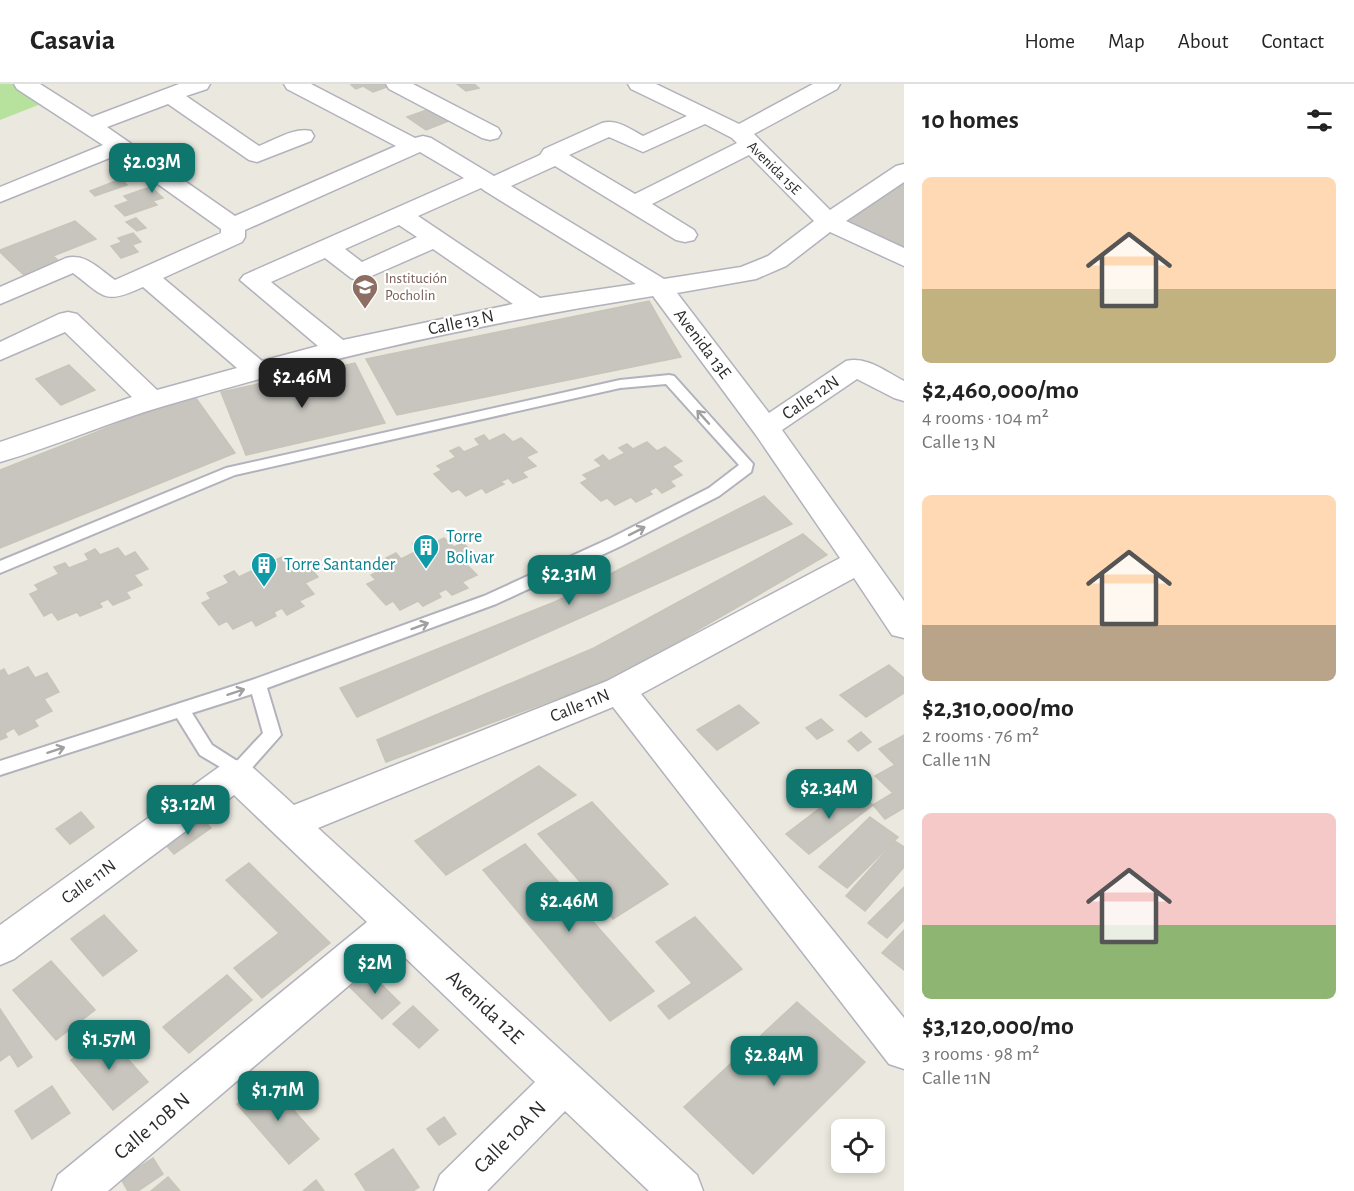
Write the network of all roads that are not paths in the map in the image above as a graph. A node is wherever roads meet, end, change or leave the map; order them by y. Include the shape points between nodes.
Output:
1 (25, 84) edge
2 (199, 84) edge
3 (295, 84) edge
4 (397, 84) edge
5 (639, 84) edge
6 (829, 84) edge
7 (170, 95) junction
8 (705, 116) junction
9 (90, 126) junction
10 (490, 133) dead end
11 (303, 136) dead end
12 (745, 139) junction
13 (419, 145) junction
14 (118, 147) junction
15 (552, 154) junction
16 (904, 171) edge
17 (487, 182) junction
18 (0, 195) edge
19 (634, 204) junction
20 (401, 214) junction
21 (828, 222) junction
22 (233, 226) junction
23 (685, 235) dead end
24 (436, 238) junction
25 (327, 247) junction
26 (904, 258) edge
27 (146, 276) junction
28 (658, 287) junction
29 (0, 296) edge
30 (535, 307) junction
31 (338, 349) junction
32 (0, 352) edge
33 (256, 370) junction
34 (904, 392) edge
35 (152, 400) junction
36 (765, 428) junction
37 (0, 452) edge
38 (858, 562) junction
39 (0, 567) edge
40 (904, 626) edge
41 (258, 685) junction
42 (619, 690) junction
43 (181, 710) junction
44 (0, 768) edge
45 (236, 774) junction
46 (290, 824) junction
47 (395, 922) junction
48 (0, 947) edge
49 (904, 1050) edge
50 (565, 1082) junction
51 (74, 1191) edge
52 (456, 1191) edge
53 (681, 1191) edge

1 - 9 street
2 - 7 street
3 - 13 street, Avenida 13E
4 - 10 street
5 - 8 street, Avenida 15E
6 - 12 street
7 - 9 street
7 - 11 street via 257,155
8 - 12 street, Avenida 15E
8 - 15 street via 642,145 610,128
9 - 14 street
12 - 19 street
12 - 21 street, Avenida 15E
13 - 17 street, Avenida 13E
13 - 22 street
14 - 18 street
14 - 22 street
15 - 17 street via 550,159
15 - 19 street
16 - 21 street, Calle 13 N
17 - 20 street
17 - 28 street, Avenida 13E
19 - 23 street
20 - 24 street
20 - 25 street
21 - 26 street, Avenida 15E
21 - 28 street, Calle 13 N via 777,261 747,274
22 - 27 street via 233,237
24 - 25 street via 360,273
24 - 30 street
25 - 31 street via 253,280
27 - 29 street via 113,291 75,263
27 - 33 street
28 - 30 street, Calle 13 N
28 - 36 street, Avenida 13E
30 - 31 street, Calle 13 N
31 - 33 street, Calle 13 N
32 - 35 street via 68,320
33 - 35 street, Calle 13 N
34 - 36 street, Calle 12N via 856,367
35 - 37 street, Calle 13 N
36 - 38 street, Avenida 13E
38 - 40 street, Avenida 13E
38 - 42 street, Calle 11N
41 -> 39 lane via 490,600 714,492 746,469 746,464 669,379 620,384 231,471
43 -> 41 lane
41 - 45 lane via 272,735
42 - 46 street, Calle 11N
42 - 49 street
44 -> 43 lane
43 - 45 lane via 206,750 228,763
45 - 46 street, Avenida 12E
45 - 48 street, Calle 11N
46 - 47 street, Avenida 12E
47 - 50 street, Avenida 12E
47 - 51 street, Calle 10B N
50 - 52 street, Calle 10A N
50 - 53 street, Avenida 12E

